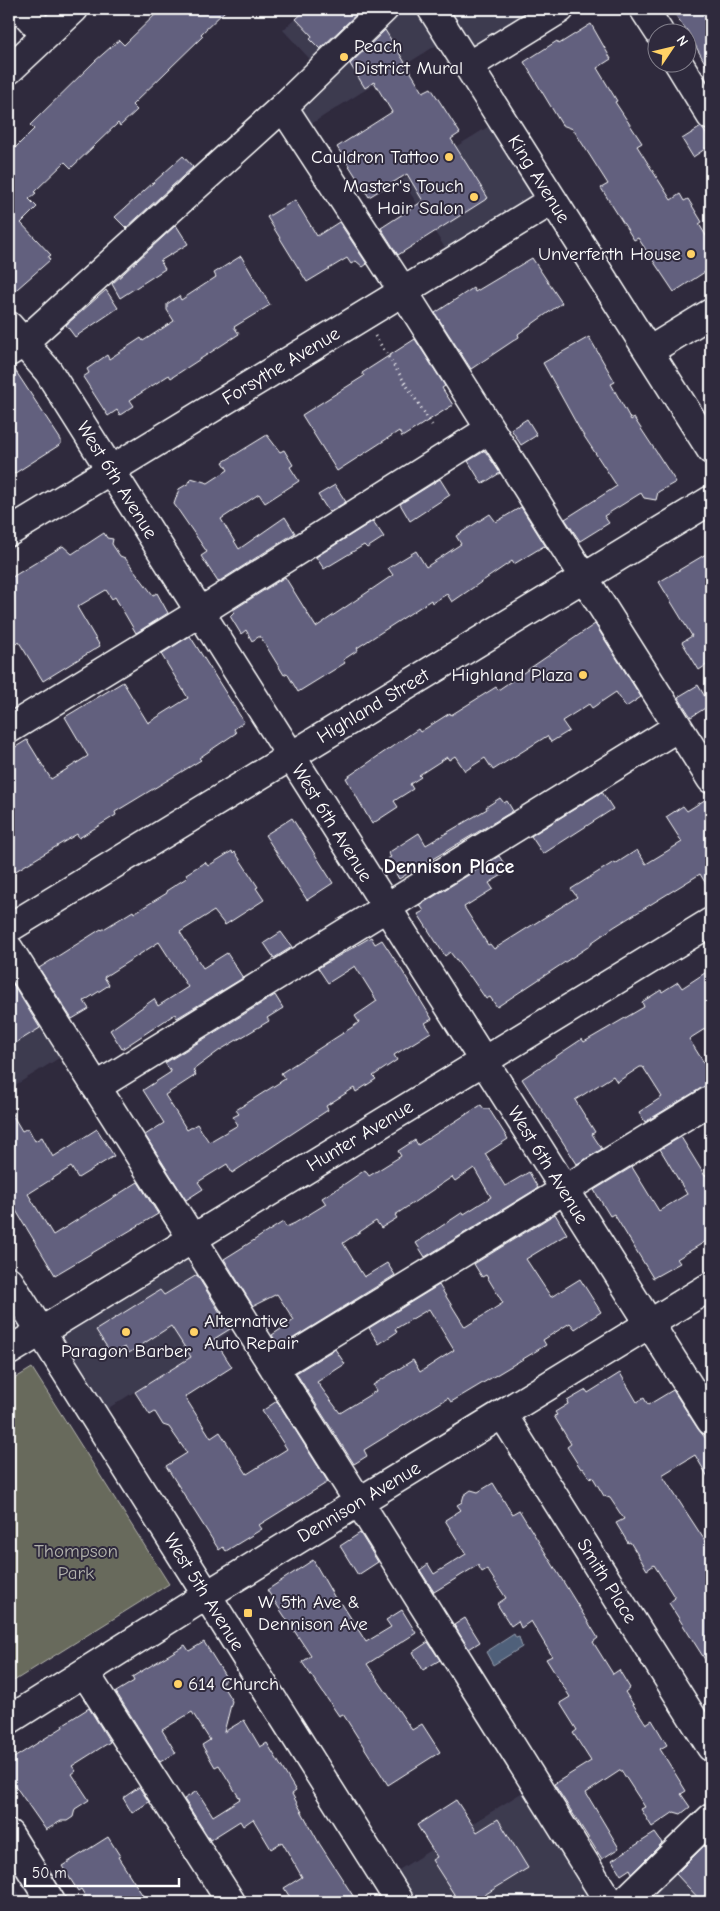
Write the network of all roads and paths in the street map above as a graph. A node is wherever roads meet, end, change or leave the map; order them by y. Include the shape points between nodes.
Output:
1 (22, 9) edge
2 (74, 9) edge
3 (384, 9) edge
4 (432, 9) edge
5 (560, 9) edge
6 (644, 9) edge
7 (652, 22) edge
8 (45, 35) junction
9 (468, 66) junction
10 (9, 70) edge
11 (684, 72) edge
12 (283, 107) junction
13 (711, 115) edge
14 (553, 200) junction
15 (403, 291) junction
16 (711, 313) edge
17 (375, 336) dead end
18 (14, 340) edge
19 (649, 351) junction
20 (432, 425) dead end
21 (490, 428) junction
22 (711, 450) edge
23 (111, 470) junction
24 (711, 500) edge
25 (9, 532) edge
26 (584, 578) junction
27 (200, 612) junction
28 (678, 727) junction
29 (9, 729) edge
30 (290, 757) junction
31 (711, 779) edge
32 (386, 908) junction
33 (711, 922) edge
34 (9, 928) edge
35 (9, 949) edge
36 (482, 1061) junction
37 (96, 1087) junction
38 (711, 1100) edge
39 (564, 1190) junction
40 (192, 1238) junction
41 (9, 1281) edge
42 (711, 1286) edge
43 (650, 1324) junction
44 (40, 1332) junction
45 (9, 1351) edge
46 (274, 1368) junction
47 (502, 1415) junction
48 (711, 1421) edge
49 (359, 1503) junction
50 (207, 1595) junction
51 (85, 1673) junction
52 (9, 1720) edge
53 (711, 1747) edge
54 (711, 1818) edge
55 (9, 1834) edge
56 (51, 1902) edge
57 (231, 1902) edge
58 (400, 1902) edge
59 (609, 1902) edge
60 (624, 1902) edge

1 - 8 street
2 - 8 street
3 - 12 street
4 - 9 street, King Avenue
5 - 9 street
6 - 7 street
8 - 10 street
9 - 14 street, King Avenue
11 - 13 street
12 - 15 street
12 - 18 street
14 - 15 street, Forsythe Avenue
14 - 19 street, King Avenue
15 - 21 street
15 - 23 street, Forsythe Avenue
16 - 19 street
17 - 20 path
18 - 23 street, West 6th Avenue via 48,371
19 - 22 street, King Avenue
21 - 26 street
21 - 27 street
23 - 25 street, Forsythe Avenue
23 - 27 street, West 6th Avenue
24 - 26 street, Highland Street
26 - 28 street
26 - 30 street, Highland Street
27 - 29 street
27 - 30 street, West 6th Avenue
28 - 31 street
28 - 32 street
30 - 32 street, West 6th Avenue
30 - 34 street, Highland Street
32 - 36 street, West 6th Avenue
32 - 37 street
33 - 36 street, Hunter Avenue
35 - 37 street
36 - 39 street, West 6th Avenue
36 - 40 street, Hunter Avenue
37 - 40 street
38 - 39 street
39 - 43 street, West 6th Avenue
39 - 46 street
40 - 44 street, Hunter Avenue
40 - 46 street
41 - 44 street, West 5th Avenue
42 - 43 street, Dennison Avenue
43 - 47 street, Dennison Avenue
43 - 48 street, West 6th Avenue
44 - 45 street, Hunter Avenue
44 - 50 street, West 5th Avenue
46 - 49 street
47 - 49 street, Dennison Avenue
47 - 53 street, Smith Place
49 - 50 street, Dennison Avenue
49 - 59 street
50 - 51 street, Dennison Avenue
50 - 58 street, West 5th Avenue
51 - 52 street, Dennison Avenue
51 - 57 street
54 - 60 street
55 - 56 street

